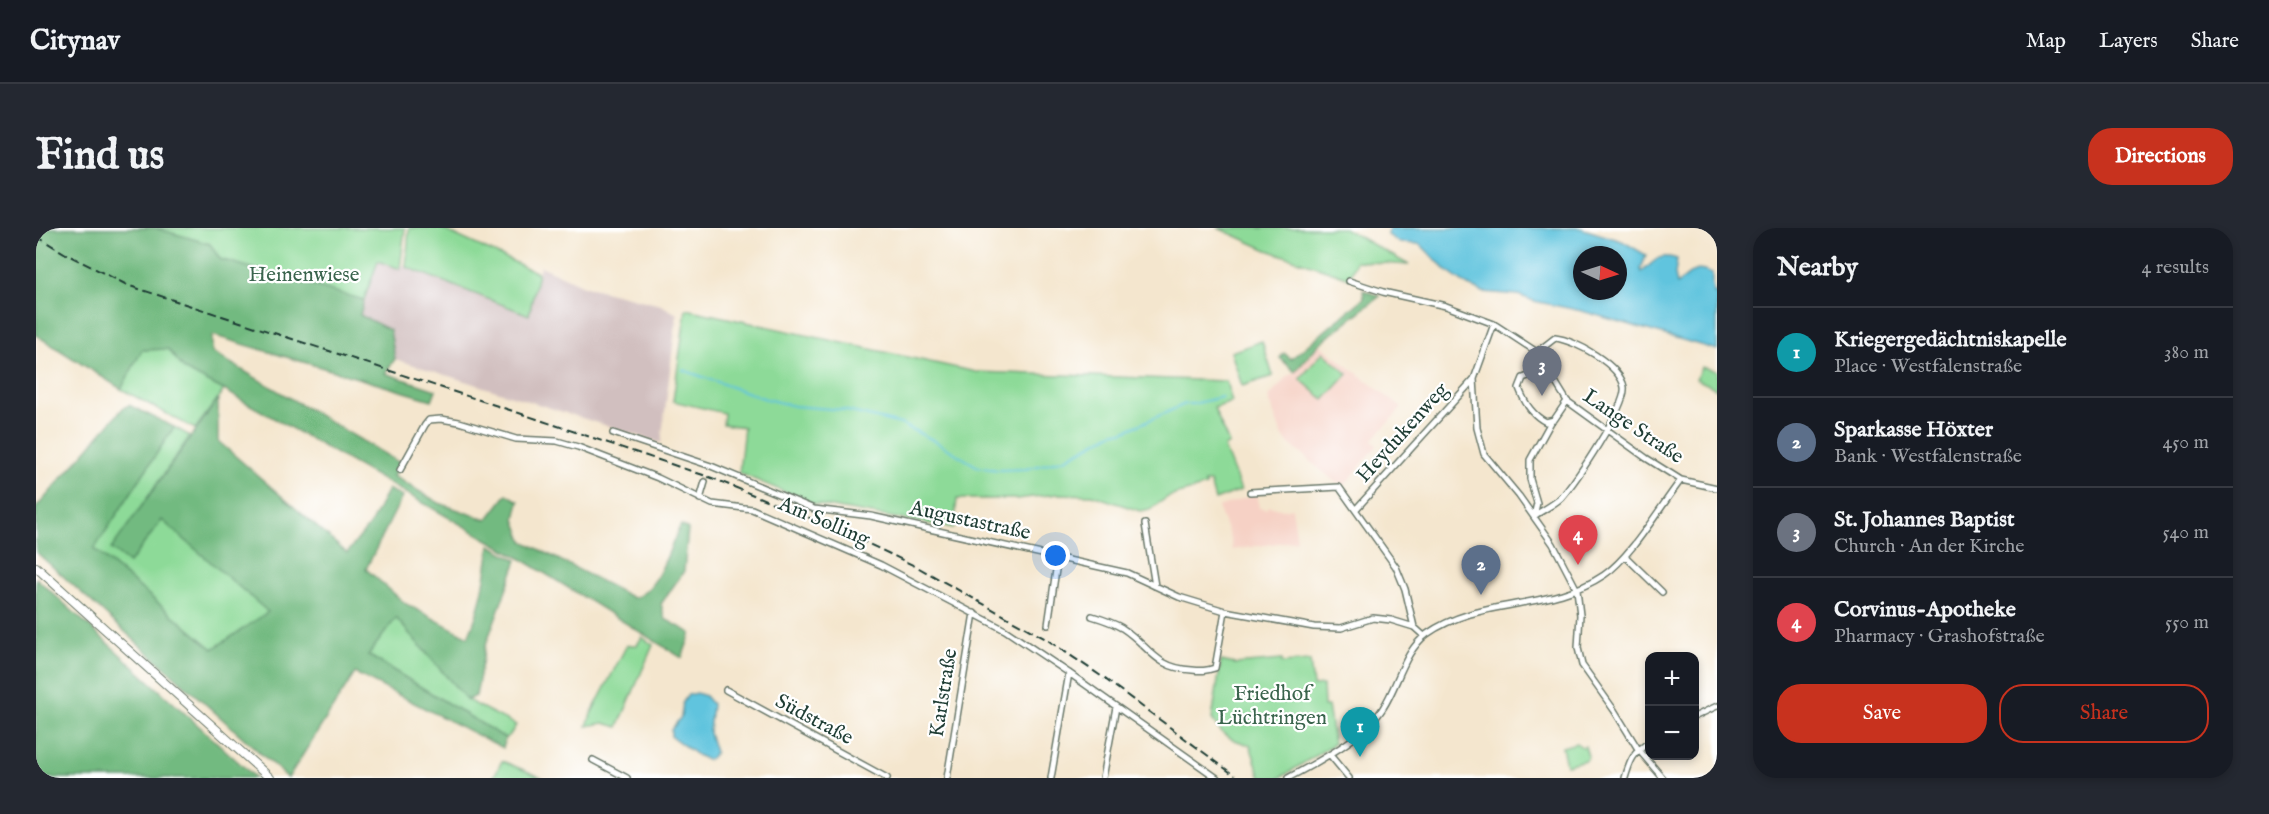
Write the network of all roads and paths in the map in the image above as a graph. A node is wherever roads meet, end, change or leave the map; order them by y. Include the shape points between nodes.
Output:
1 (1349, 281) dead end
2 (1494, 324) junction
3 (1537, 352) junction
4 (1551, 377) junction
5 (1474, 379) junction
6 (1567, 401) junction
7 (1551, 422) junction
8 (1607, 430) junction
9 (613, 433) dead end
10 (711, 466) junction
11 (400, 470) dead end
12 (708, 475) tunnel mouth
13 (1681, 480) junction
14 (705, 482) tunnel mouth
15 (1717, 488) edge
16 (1250, 492) dead end
17 (700, 499) junction
18 (1356, 510) junction
19 (1534, 516) junction
20 (1145, 524) dead end
21 (1058, 556) junction
22 (1624, 556) junction
23 (36, 567) edge
24 (1155, 586) junction
25 (1576, 590) junction
26 (1662, 592) dead end
27 (1225, 611) junction
28 (974, 613) junction
29 (1092, 616) dead end
30 (1048, 625) dead end
31 (1414, 627) junction
32 (1425, 636) junction
33 (1069, 673) junction
34 (726, 690) dead end
35 (1717, 706) edge
36 (1116, 707) junction
37 (1699, 715) edge
38 (1645, 745) edge
39 (1638, 749) junction
40 (1330, 755) junction
41 (593, 760) dead end
42 (270, 778) edge
43 (627, 778) edge
44 (887, 778) edge
45 (947, 778) edge
46 (1051, 778) edge
47 (1103, 778) edge
48 (1217, 778) edge
49 (1288, 778) edge
50 (1349, 778) edge
51 (1625, 778) edge
52 (1662, 778) edge

1 - 2 street, Lange Straße via 1446,306
2 - 3 street, Lange Straße
2 - 5 street
3 - 4 street, Lange Straße
3 - 8 street via 1555,338 1561,339 1591,352 1611,367 1622,380 1623,393
4 - 6 street, Lange Straße
4 - 7 street via 1526,376 1519,388 1537,417
5 - 18 street, Heydukenweg
5 - 19 street via 1477,428 1484,454
6 - 7 street
6 - 8 street, Lange Straße
7 - 19 street via 1530,460 1530,479 1537,503
8 - 13 street, Lange Straße
8 - 19 street via 1566,491
9 - 10 street, Augustastraße
10 - 12 street
10 - 21 street, Augustastraße via 814,509 871,516
11 - 17 street, Am Solling via 429,420 441,419 516,439 557,441 649,474
13 - 15 street, Lange Straße
13 - 22 street
14 - 17 street
16 - 18 street via 1339,487
17 - 28 street, Am Solling via 752,509 810,533
18 - 31 street via 1396,567
19 - 25 street
20 - 24 street
21 - 24 street, Augustastraße via 1127,573
21 - 30 street
22 - 25 street via 1606,574
22 - 26 street
23 - 42 main road
24 - 27 street, Augustastraße
25 - 32 street via 1482,610
25 - 39 street via 1580,660
27 - 29 street via 1215,668 1206,671 1165,665 1123,629
27 - 31 street, Augustastraße via 1314,627 1341,628 1373,618
28 - 33 street, Am Solling
28 - 45 street, Karlstraße
31 - 32 street, Augustastraße
32 - 40 street via 1410,655 1382,710
33 - 36 street, Am Solling
33 - 46 street
34 - 44 street, Südstraße
35 - 37 street
36 - 47 street
36 - 48 street, Am Solling
38 - 39 street
39 - 51 street
39 - 52 street
40 - 49 street
40 - 50 street
41 - 43 street

